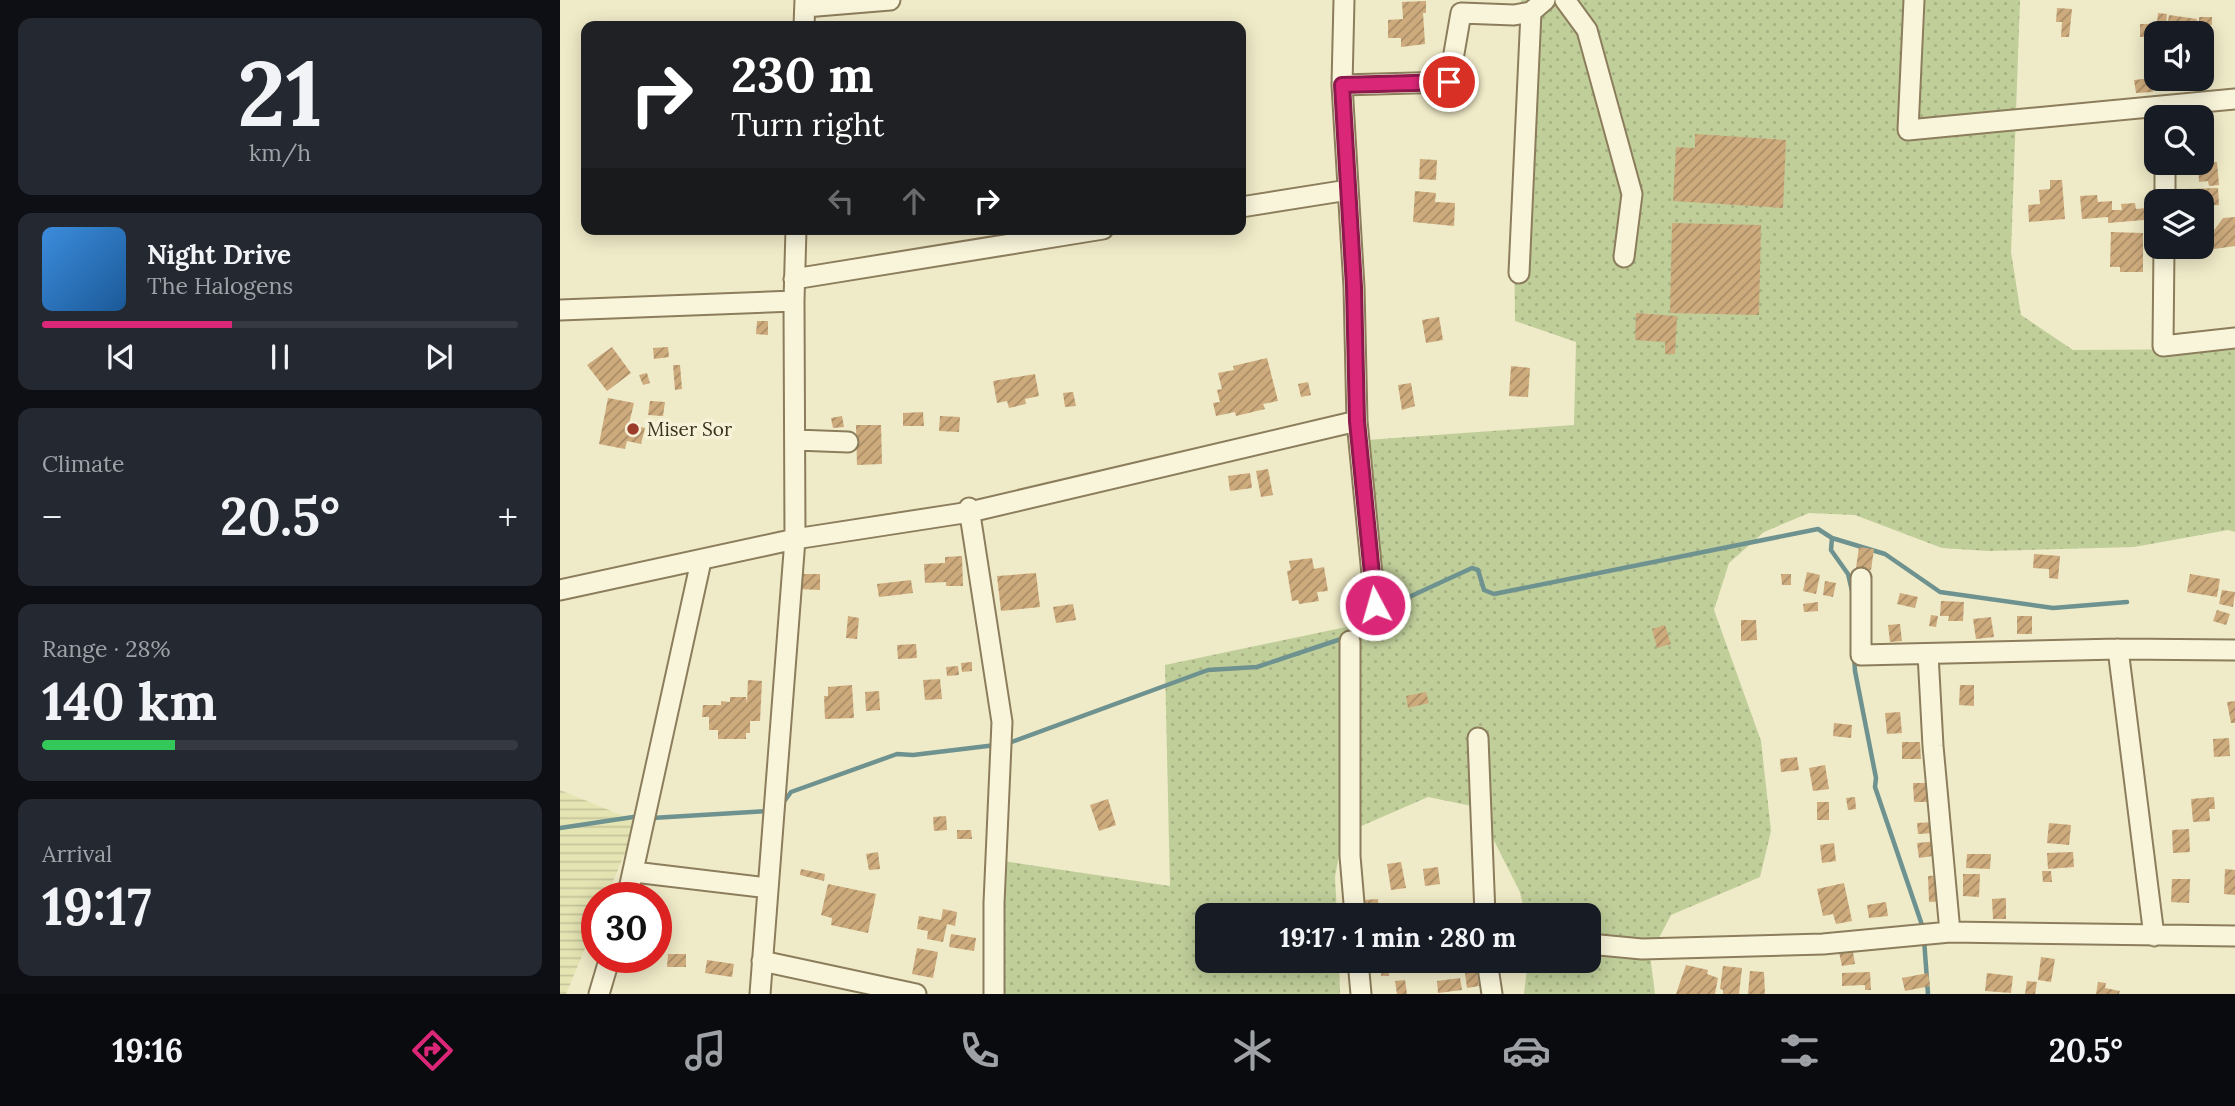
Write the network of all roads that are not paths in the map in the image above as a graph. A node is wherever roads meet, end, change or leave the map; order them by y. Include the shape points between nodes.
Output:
1 (890, 0) edge
2 (1344, 0) edge
3 (1565, 0) edge
4 (1914, 0) edge
5 (1538, 6) edge
6 (805, 11) edge
7 (1342, 85) junction
8 (2235, 99) edge
9 (2203, 105) edge
10 (2144, 114) edge
11 (1348, 190) junction
12 (1246, 206) edge
13 (796, 235) edge
14 (1066, 235) edge
15 (1624, 257) dead end
16 (2164, 259) edge
17 (1519, 273) dead end
18 (794, 279) junction
19 (794, 301) junction
20 (560, 310) edge
21 (2235, 338) edge
22 (1357, 421) junction
23 (796, 440) junction
24 (848, 442) dead end
25 (969, 510) junction
26 (795, 539) junction
27 (701, 561) junction
28 (1861, 578) dead end
29 (560, 590) edge
30 (1375, 605) dead end
31 (1350, 641) dead end
32 (2118, 649) junction
33 (2235, 650) edge
34 (1928, 654) junction
35 (1478, 738) dead end
36 (634, 872) junction
37 (631, 882) edge
38 (768, 888) junction
39 (1354, 903) edge
40 (1485, 903) edge
41 (1950, 932) junction
42 (2154, 936) junction
43 (2235, 936) edge
44 (1601, 945) edge
45 (762, 961) junction
46 (605, 973) edge
47 (1359, 973) edge
48 (1489, 973) edge
49 (599, 994) edge
50 (760, 994) edge
51 (916, 994) edge
52 (993, 994) edge
53 (1361, 994) edge
54 (1492, 994) edge

1 - 6 street
2 - 7 street
3 - 15 street via 1587,30 1632,194
4 - 10 street via 1908,130
5 - 7 street via 1514,15 1461,13 1449,82
5 - 17 street
7 - 11 street
8 - 9 street
11 - 12 street
11 - 22 street
13 - 18 street
14 - 18 street
16 - 21 street via 2163,346
18 - 19 street
19 - 20 street
19 - 23 street
22 - 25 street
22 - 30 street
23 - 24 street
23 - 26 street
25 - 26 street
25 - 52 street via 1002,722
26 - 27 street
26 - 38 street
27 - 29 street
27 - 36 street
28 - 34 street via 1861,655
31 - 39 street
32 - 33 street
32 - 34 street
32 - 42 street
34 - 41 street
35 - 40 street
36 - 37 street
36 - 38 street
38 - 45 street
41 - 42 street
41 - 44 street via 1824,944 1642,949
42 - 43 street
45 - 50 street
45 - 51 street
46 - 49 street
47 - 53 street
48 - 54 street

